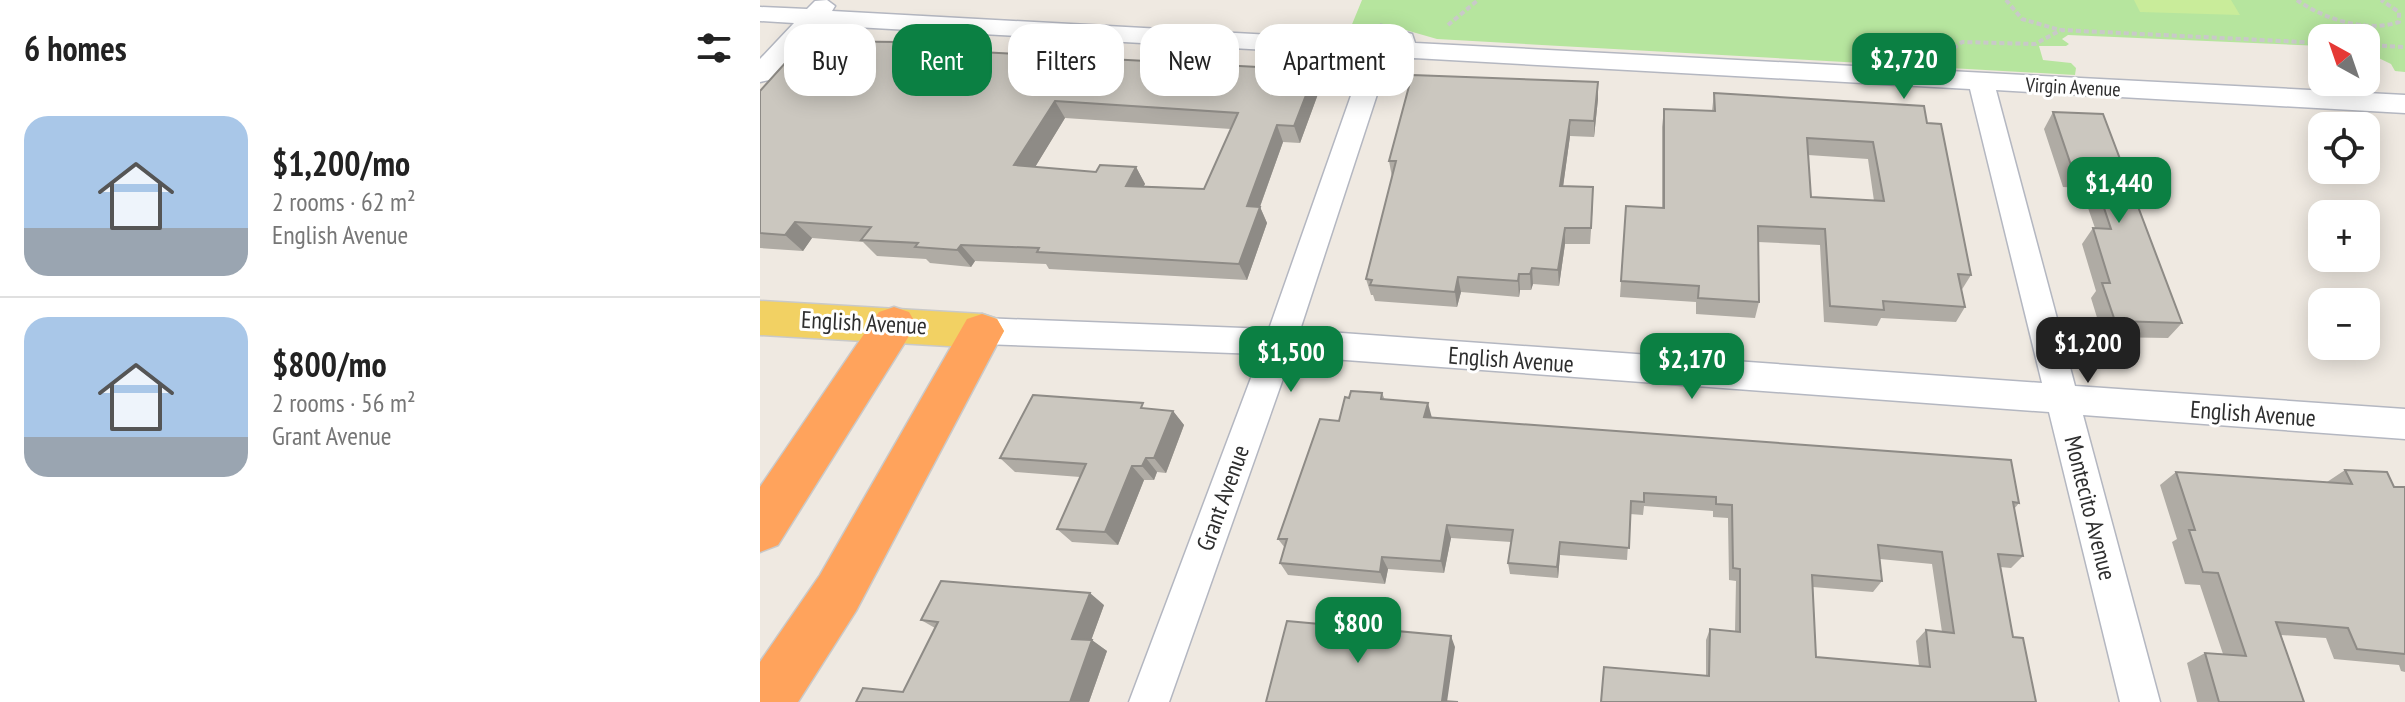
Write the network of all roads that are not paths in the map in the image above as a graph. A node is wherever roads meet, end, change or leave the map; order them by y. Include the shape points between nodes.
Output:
1 (820, 9) edge
2 (760, 14) edge
3 (1255, 47) edge
4 (1414, 50) edge
5 (760, 74) edge
6 (1981, 82) junction
7 (1352, 96) edge
8 (2405, 104) edge
9 (760, 318) edge
10 (894, 324) junction
11 (982, 331) junction
12 (1280, 342) junction
13 (2063, 400) junction
14 (2405, 424) edge
15 (760, 529) edge
16 (766, 702) edge
17 (1149, 702) edge
18 (2140, 702) edge

1 - 2 street
1 - 3 street
1 - 5 street
4 - 6 street, Virgin Avenue
6 - 8 street, Virgin Avenue
6 - 13 street, Montecito Avenue
7 - 12 street, Grant Avenue
9 - 10 main road, English Avenue
10 - 11 main road, English Avenue
10 - 15 highway
11 - 12 street, English Avenue
11 - 16 highway via 838,593
12 - 13 street, English Avenue
12 - 17 street, Grant Avenue
13 - 14 street, English Avenue
13 - 18 street, Montecito Avenue

